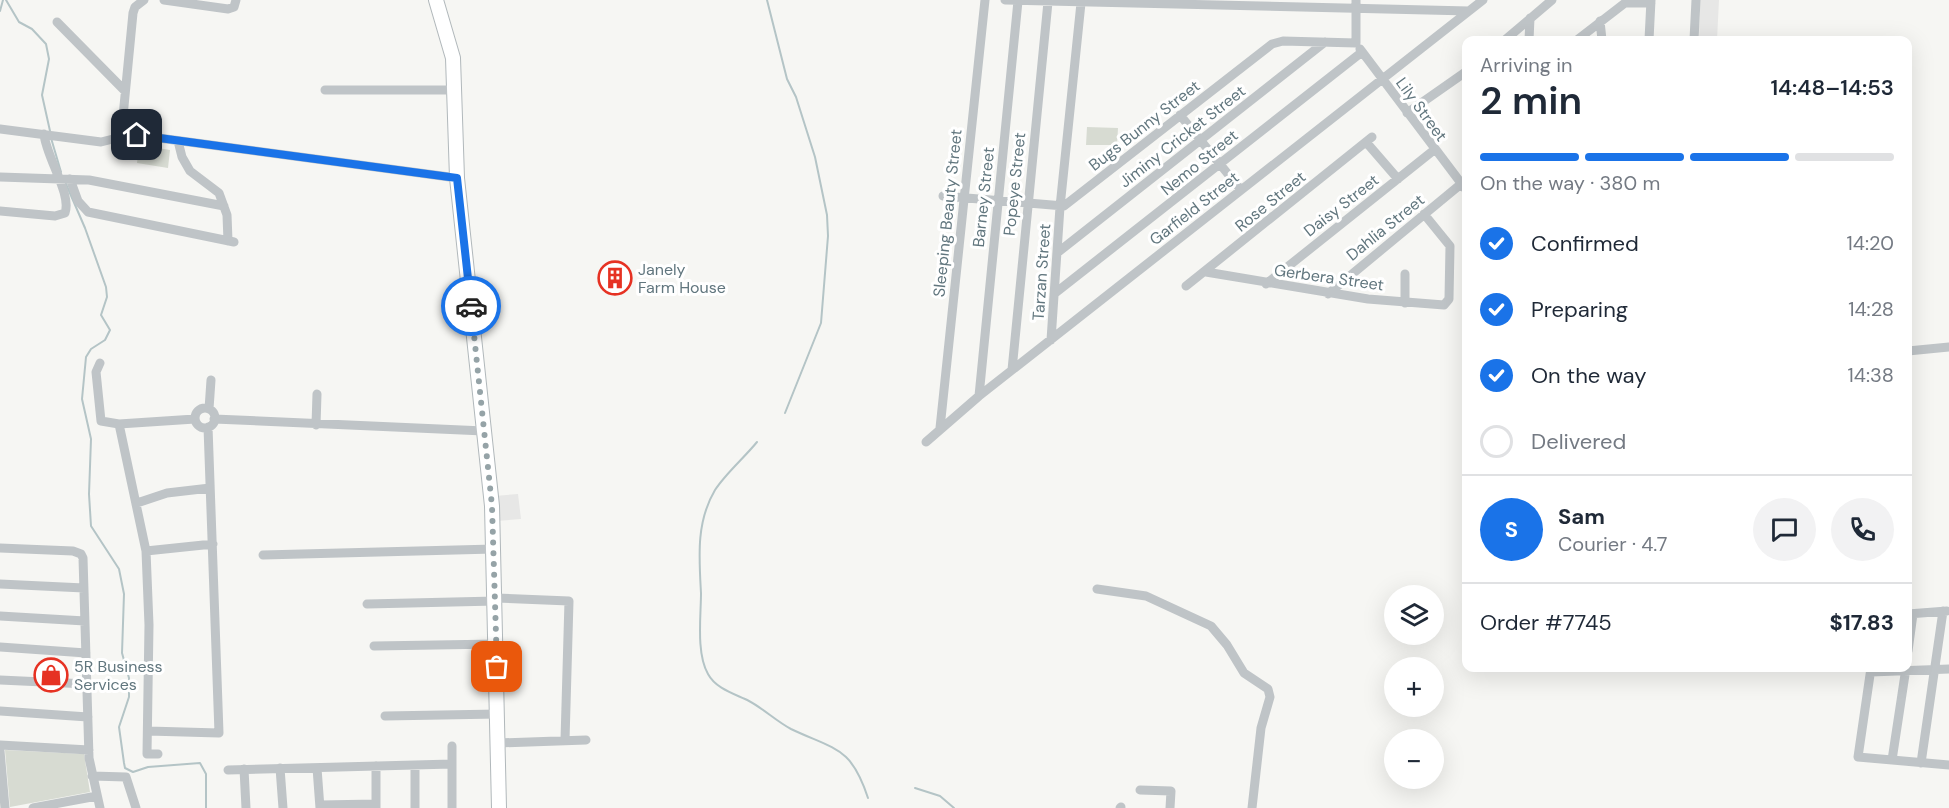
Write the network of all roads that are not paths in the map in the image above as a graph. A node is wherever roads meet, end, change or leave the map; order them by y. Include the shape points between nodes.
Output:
1 (144, 0) edge
2 (164, 0) edge
3 (436, 0) edge
4 (985, 0) edge
5 (1005, 0) edge
6 (1484, 0) edge
7 (1552, 0) edge
8 (1696, 0) edge
9 (1018, 1) edge
10 (1047, 2) junction
11 (1651, 2) edge
12 (235, 3) edge
13 (1081, 3) junction
14 (1356, 4) edge
15 (1469, 11) junction
16 (1530, 18) junction
17 (1600, 21) junction
18 (57, 22) dead end
19 (1510, 36) edge
20 (1529, 36) edge
21 (1584, 36) edge
22 (1602, 36) edge
23 (1649, 36) edge
24 (1694, 36) edge
25 (1325, 42) junction
26 (1356, 43) junction
27 (1362, 52) junction
28 (1462, 74) edge
29 (1382, 79) junction
30 (126, 90) junction
31 (325, 90) dead end
32 (455, 90) junction
33 (1407, 113) junction
34 (1180, 115) junction
35 (0, 129) edge
36 (44, 134) junction
37 (121, 137) junction
38 (1201, 140) junction
39 (178, 141) junction
40 (1434, 150) junction
41 (1220, 164) junction
42 (0, 177) edge
43 (457, 178) junction
44 (70, 179) junction
45 (1398, 179) junction
46 (58, 180) junction
47 (1462, 185) edge
48 (1462, 188) edge
49 (1241, 190) junction
50 (944, 196) dead end
51 (963, 198) junction
52 (998, 201) junction
53 (1027, 204) junction
54 (224, 206) junction
55 (1060, 207) junction
56 (0, 211) edge
57 (1425, 214) junction
58 (1057, 253) junction
59 (1206, 272) junction
60 (1405, 274) dead end
61 (1266, 284) junction
62 (1186, 286) dead end
63 (1054, 294) junction
64 (1328, 294) junction
65 (1405, 303) junction
66 (1051, 340) junction
67 (1949, 347) edge
68 (1912, 351) edge
69 (100, 363) dead end
70 (1012, 370) junction
71 (211, 381) dead end
72 (317, 394) dead end
73 (979, 396) junction
74 (209, 409) junction
75 (195, 419) junction
76 (214, 419) junction
77 (119, 424) junction
78 (316, 425) junction
79 (208, 428) junction
80 (940, 429) junction
81 (484, 434) junction
82 (926, 442) dead end
83 (210, 488) junction
84 (137, 504) junction
85 (213, 544) junction
86 (0, 548) edge
87 (495, 549) junction
88 (146, 551) junction
89 (263, 555) dead end
90 (0, 584) edge
91 (84, 588) junction
92 (1097, 589) dead end
93 (496, 599) junction
94 (367, 604) dead end
95 (1946, 611) edge
96 (1912, 614) edge
97 (0, 616) edge
98 (85, 621) junction
99 (496, 644) junction
100 (374, 646) dead end
101 (0, 647) edge
102 (86, 653) junction
103 (1912, 669) edge
104 (1935, 669) junction
105 (1949, 669) edge
106 (1871, 672) edge
107 (1906, 672) edge
108 (0, 680) edge
109 (87, 684) junction
110 (0, 711) edge
111 (498, 714) junction
112 (385, 716) dead end
113 (88, 717) junction
114 (148, 731) junction
115 (565, 740) junction
116 (586, 740) dead end
117 (498, 743) junction
118 (0, 745) edge
119 (452, 746) dead end
120 (89, 750) junction
121 (0, 751) edge
122 (158, 754) dead end
123 (1892, 760) junction
124 (1921, 763) junction
125 (452, 764) junction
126 (415, 765) junction
127 (1949, 765) edge
128 (376, 766) junction
129 (280, 768) junction
130 (317, 768) junction
131 (244, 769) junction
132 (228, 770) dead end
133 (92, 776) junction
134 (1140, 790) dead end
135 (97, 796) junction
136 (376, 806) edge
137 (320, 807) edge
138 (5, 808) edge
139 (33, 808) edge
140 (100, 808) edge
141 (136, 808) edge
142 (246, 808) edge
143 (283, 808) edge
144 (415, 808) edge
145 (452, 808) edge
146 (499, 808) edge
147 (1170, 808) edge
148 (1252, 808) edge

1 - 30 street via 133,13
2 - 12 street via 228,9
3 - 32 street via 450,43
4 - 51 street, Sleeping Beauty Street
5 - 9 street
6 - 15 street, Garfield Street
7 - 16 street
8 - 24 street
9 - 10 street
9 - 52 street, Barney Street
10 - 13 street
10 - 53 street, Popeye Street
11 - 17 street via 1625,3
11 - 23 street
13 - 14 street
13 - 55 street
14 - 15 street
14 - 26 street
15 - 29 street, Garfield Street
16 - 19 street
16 - 20 street
17 - 21 street
17 - 22 street
18 - 30 street
25 - 26 street, Bugs Bunny Street
25 - 34 street, Bugs Bunny Street via 1275,43
25 - 38 street, Jiminy Cricket Street
26 - 27 street, Lily Street
27 - 29 street, Lily Street
27 - 41 street, Nemo Street
28 - 33 street
29 - 33 street, Lily Street
29 - 49 street, Garfield Street
30 - 37 street
31 - 32 street
32 - 43 street
33 - 40 street, Lily Street
34 - 38 street
34 - 55 street, Bugs Bunny Street
35 - 36 street
36 - 37 street via 101,142
36 - 46 street
37 - 39 street via 137,135
38 - 41 street
38 - 58 street, Jiminy Cricket Street
39 - 43 street
39 - 54 street via 190,171 215,188
40 - 45 street, Daisy Street
40 - 47 street, Lily Street
41 - 49 street
41 - 63 street, Nemo Street
42 - 46 street
43 - 81 street
44 - 46 street
44 - 54 street via 99,181
44 - 54 street via 78,201 88,212 231,241
45 - 59 street, Rose Street via 1369,140
45 - 61 street, Daisy Street
46 - 56 street via 66,196 65,213 59,216
48 - 57 street, Dahlia Street
49 - 66 street, Garfield Street
50 - 51 street
51 - 52 street
51 - 80 street, Sleeping Beauty Street
52 - 53 street
52 - 73 street, Barney Street
53 - 55 street
53 - 70 street, Popeye Street
55 - 58 street, Tarzan Street
57 - 64 street, Dahlia Street
57 - 65 street, Gerbera Street via 1450,246 1448,302
58 - 63 street, Tarzan Street
59 - 61 street, Gerbera Street
59 - 62 street, Rose Street
60 - 65 street
61 - 64 street, Gerbera Street
63 - 66 street, Tarzan Street
64 - 65 street, Gerbera Street
66 - 70 street, Garfield Street
67 - 68 street
69 - 77 street via 96,372 99,418 104,423
70 - 73 street, Garfield Street
71 - 74 street
72 - 78 street
73 - 80 street, Garfield Street
74 - 75 street via 198,411
74 - 76 street
75 - 77 street
75 - 79 street via 198,425
76 - 78 street
76 - 79 street
77 - 84 street
78 - 81 street
79 - 83 street
80 - 82 street, Garfield Street
81 - 87 street
83 - 84 street via 167,493
83 - 85 street
84 - 88 street
85 - 88 street via 180,552
85 - 114 street via 219,732
86 - 91 street via 81,554
87 - 89 street
87 - 93 street
88 - 114 street
90 - 91 street
91 - 98 street
92 - 148 street via 1146,596 1211,626 1227,645 1238,668 1270,692 1261,728
93 - 94 street
93 - 99 street
93 - 115 street via 569,601
95 - 96 street
95 - 104 street
97 - 98 street
98 - 102 street
99 - 100 street
99 - 111 street
101 - 102 street
102 - 109 street
103 - 104 street
104 - 105 street
104 - 124 street
106 - 123 street via 1858,758
107 - 123 street
108 - 109 street
109 - 113 street
110 - 113 street
111 - 112 street
111 - 117 street
113 - 120 street
114 - 122 street via 147,754
115 - 116 street
115 - 117 street
117 - 146 street
118 - 120 street
119 - 125 street
120 - 133 street
121 - 138 street
123 - 124 street
124 - 127 street
125 - 126 street
125 - 145 street
126 - 128 street
126 - 144 street
128 - 130 street
128 - 136 street
129 - 130 street
129 - 131 street
129 - 143 street
130 - 137 street
131 - 132 street
131 - 142 street
133 - 135 street
133 - 141 street via 126,777
134 - 147 street via 1171,791
135 - 139 street
135 - 140 street
136 - 137 street

